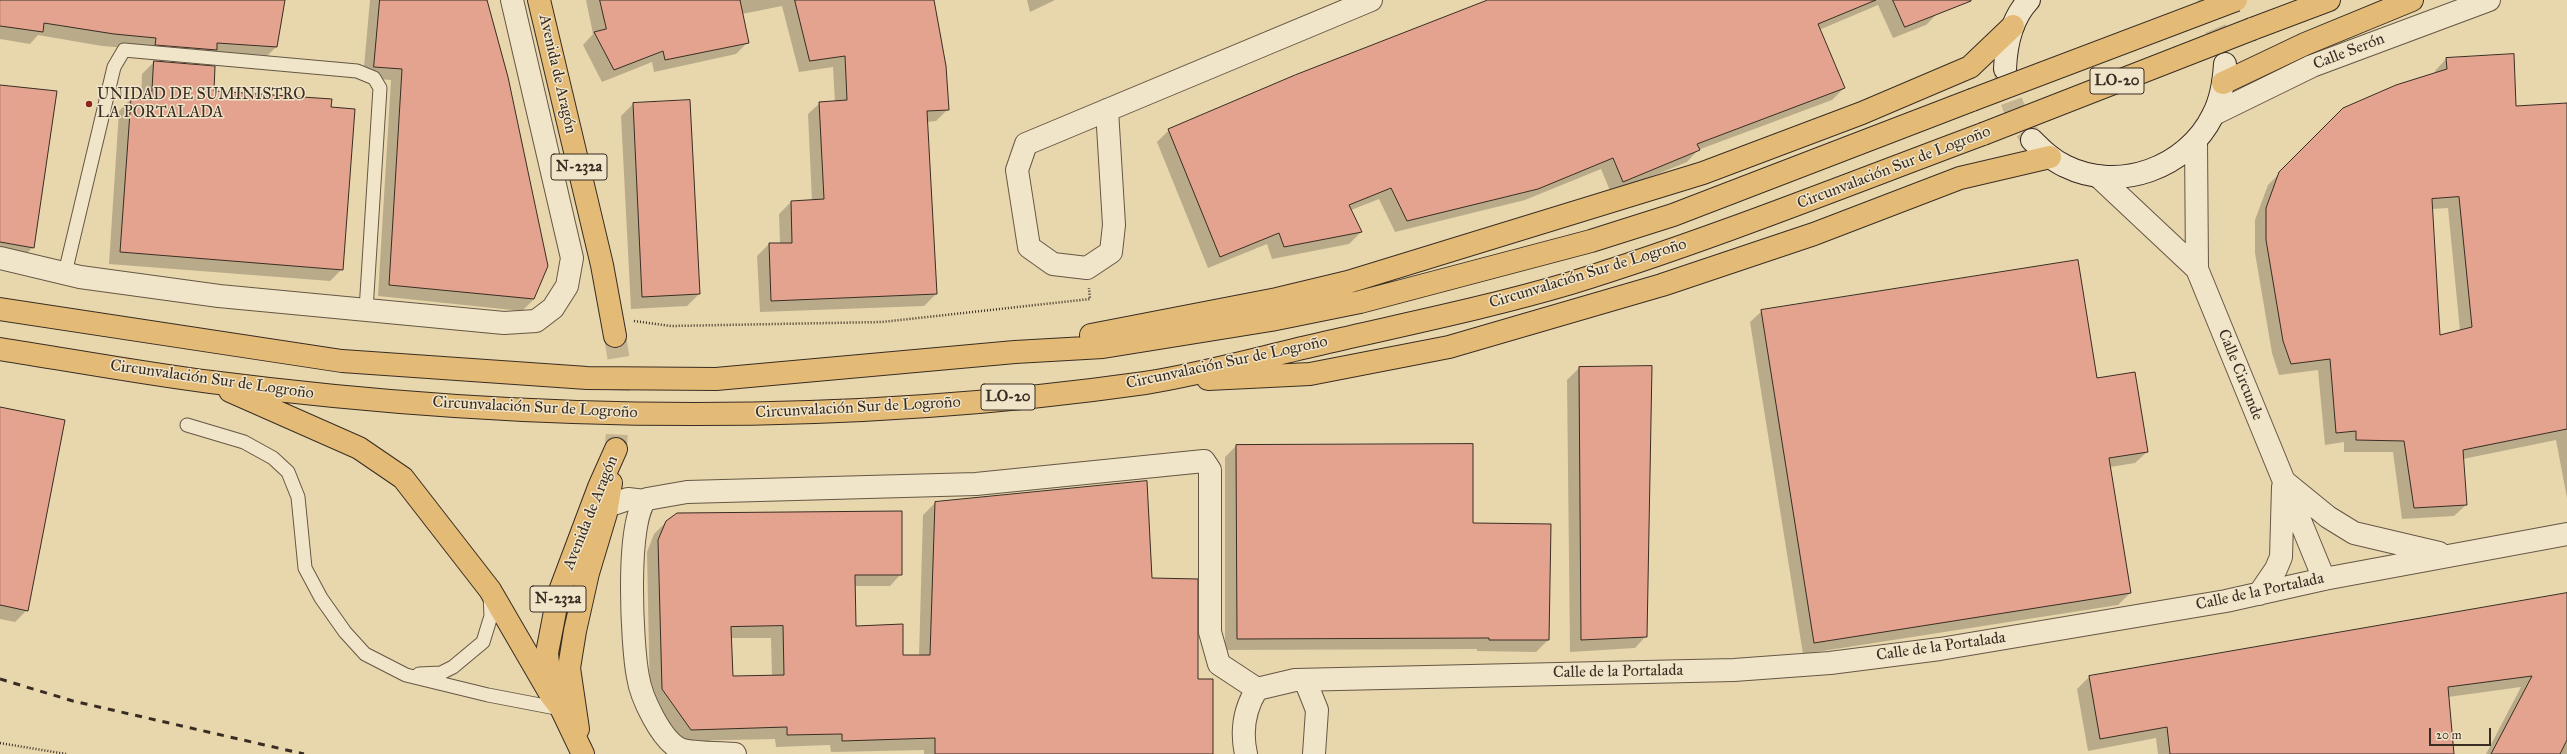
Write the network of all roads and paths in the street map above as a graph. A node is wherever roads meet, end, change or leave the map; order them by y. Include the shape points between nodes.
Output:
1 (512, 0) edge
2 (539, 0) edge
3 (1371, 0) edge
4 (2029, 0) edge
5 (2236, 0) edge
6 (2329, 0) edge
7 (2412, 0) edge
8 (2489, 0) edge
9 (2013, 26) junction
10 (2005, 69) tunnel mouth
11 (2224, 74) joint
12 (1107, 110) junction
13 (2214, 114) junction
14 (2032, 140) tunnel mouth
15 (2196, 142) junction
16 (2050, 157) junction
17 (2098, 176) junction
18 (0, 258) edge
19 (1087, 268) junction
20 (2197, 269) junction
21 (66, 273) junction
22 (0, 294) edge
23 (0, 309) edge
24 (366, 310) junction
25 (66, 320) junction
26 (614, 327) joint
27 (0, 349) edge
28 (1015, 352) junction
29 (209, 382) junction
30 (1149, 382) junction
31 (187, 425) dead end
32 (2283, 480) junction
33 (645, 501) junction
34 (607, 506) junction
35 (2567, 534) edge
36 (2449, 555) junction
37 (2324, 579) junction
38 (490, 590) junction
39 (2259, 594) junction
40 (406, 675) junction
41 (1305, 680) junction
42 (1257, 689) junction
43 (563, 707) junction
44 (0, 744) edge
45 (582, 753) edge
46 (66, 754) edge
47 (735, 754) edge
48 (1246, 754) edge
49 (1314, 754) edge

1 - 24 street via 572,258 567,286 553,308 536,321 504,323
2 - 26 main road, Avenida de Aragón / N-232a
3 - 12 street
4 - 9 street
5 - 28 main road, Circunvalación Sur de Logroño / LO-20, bridge via 1673,215 1592,241 1360,302 1272,320 1104,346
6 - 30 main road, Circunvalación Sur de Logroño / LO-20, bridge via 1740,226 1570,283 1494,304
7 - 11 main road
8 - 13 street, Calle Serón via 2312,66
9 - 10 street via 2005,54
9 - 28 main road via 1970,68 1862,113 1703,173 1348,282 1277,299 1138,325
11 - 13 street
12 - 19 street via 1114,225 1111,252
12 - 19 street via 1026,144 1017,170 1029,247 1053,264
13 - 15 street
14 - 16 street
15 - 17 street via 2168,164 2141,174
15 - 20 street, Calle Circunde
16 - 17 street via 2065,166
16 - 30 main road via 1960,178 1814,234 1662,285 1449,347 1310,374
17 - 20 street, Calle Circunde
18 - 21 street
19 - 26 path via 1090,299 882,322
20 - 32 street, Calle Circunde
21 - 24 street via 219,296
21 - 24 lane via 114,67 124,50 357,71 374,78 380,88
22 - 25 main road
23 - 25 main road, Circunvalación Sur de Logroño / LO-20
25 - 28 main road, Circunvalación Sur de Logroño / LO-20 via 342,361 587,378 716,379
27 - 29 main road, Circunvalación Sur de Logroño / LO-20
29 - 30 main road, Circunvalación Sur de Logroño / LO-20 via 348,397 556,412 730,415 879,409
29 - 38 main road via 359,448 403,478
31 - 40 lane via 244,442 273,458 288,472 298,497 305,568 321,598 345,632 365,654
32 - 36 street, Calle Circunde via 2328,517 2354,533
32 - 37 street, Calle Circunde
32 - 39 street, Calle Circunde via 2280,557 2276,569
33 - 34 street via 628,499
33 - 42 street via 686,492 976,484 1204,461 1210,470 1210,632 1219,664
33 - 47 street via 638,514 631,604 638,679 658,729 680,749
34 - 43 main road, Avenida de Aragón / N-232a via 588,573
34 - 43 main road, Avenida de Aragón / N-232a via 616,449 598,487 558,596 547,653
35 - 36 street, Calle de la Portalada
36 - 37 street, Calle de la Portalada
37 - 39 street, Calle de la Portalada
38 - 40 lane via 491,616 483,642 475,651 441,673
38 - 43 main road
39 - 41 street, Calle de la Portalada via 1940,649 1830,663 1734,670
40 - 43 lane via 488,695
41 - 42 street, Calle de la Portalada
41 - 49 street via 1317,710
42 - 48 street via 1249,701 1244,725
43 - 45 main road, Avenida de Aragón / N-232a
44 - 46 path

